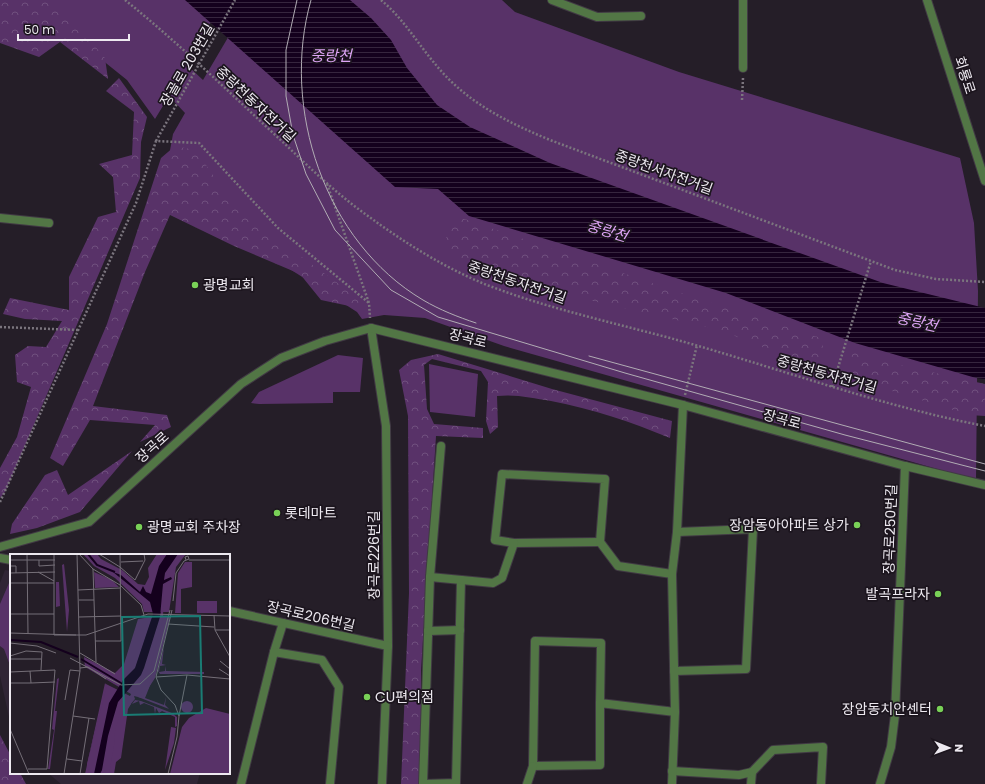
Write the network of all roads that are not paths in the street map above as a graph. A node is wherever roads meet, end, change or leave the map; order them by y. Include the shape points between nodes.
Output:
1 (552, 0) edge
2 (743, 0) edge
3 (927, 0) edge
4 (640, 16) dead end
5 (743, 68) road end
6 (985, 181) edge
7 (0, 218) edge
8 (49, 223) dead end
9 (371, 328) junction
10 (683, 405) junction
11 (441, 446) dead end
12 (905, 466) junction
13 (985, 485) edge
14 (677, 532) junction
15 (600, 542) junction
16 (514, 543) junction
17 (0, 547) edge
18 (0, 558) edge
19 (10, 560) edge
20 (672, 574) junction
21 (430, 577) junction
22 (461, 580) junction
23 (230, 611) edge
24 (283, 623) junction
25 (460, 630) junction
26 (428, 631) junction
27 (388, 646) junction
28 (274, 652) junction
29 (674, 671) junction
30 (600, 704) junction
31 (674, 712) junction
32 (533, 766) junction
33 (672, 772) junction
34 (752, 772) junction
35 (241, 784) edge
36 (330, 784) edge
37 (382, 784) edge
38 (527, 784) edge
39 (672, 784) edge
40 (750, 784) edge
41 (821, 784) edge
42 (880, 784) edge

1 - 4 street via 596,17
2 - 5 street
3 - 6 street, 회룡로
7 - 8 street
9 - 10 street, 장곡로
9 - 17 street, 장곡로 via 325,341 281,358 241,384 89,522
9 - 27 street, 장곡로226번길 via 386,426
10 - 12 street, 장곡로
10 - 14 street
11 - 21 street
12 - 13 street, 장곡로
12 - 42 street, 장곡로250번길 via 895,715 891,747
14 - 20 street
14 - 29 street via 753,529 746,669
15 - 16 street
15 - 16 street via 605,479 502,474 495,540
15 - 20 street via 618,566
16 - 22 street via 502,578 493,583
18 - 19 street
20 - 29 street
21 - 22 street
21 - 26 street
22 - 25 street
23 - 24 street, 장곡로206번길
24 - 27 street, 장곡로206번길
24 - 28 street
25 - 26 street
25 - 26 street via 456,782 423,784
27 - 37 street, 장곡로226번길
28 - 35 street
28 - 36 street via 322,660 339,687
29 - 31 street
30 - 31 street
30 - 32 street via 600,765
30 - 32 street via 601,643 535,641
31 - 33 street
32 - 38 street
33 - 34 street via 738,775
33 - 39 street
34 - 40 street
34 - 41 street via 773,750 822,747

